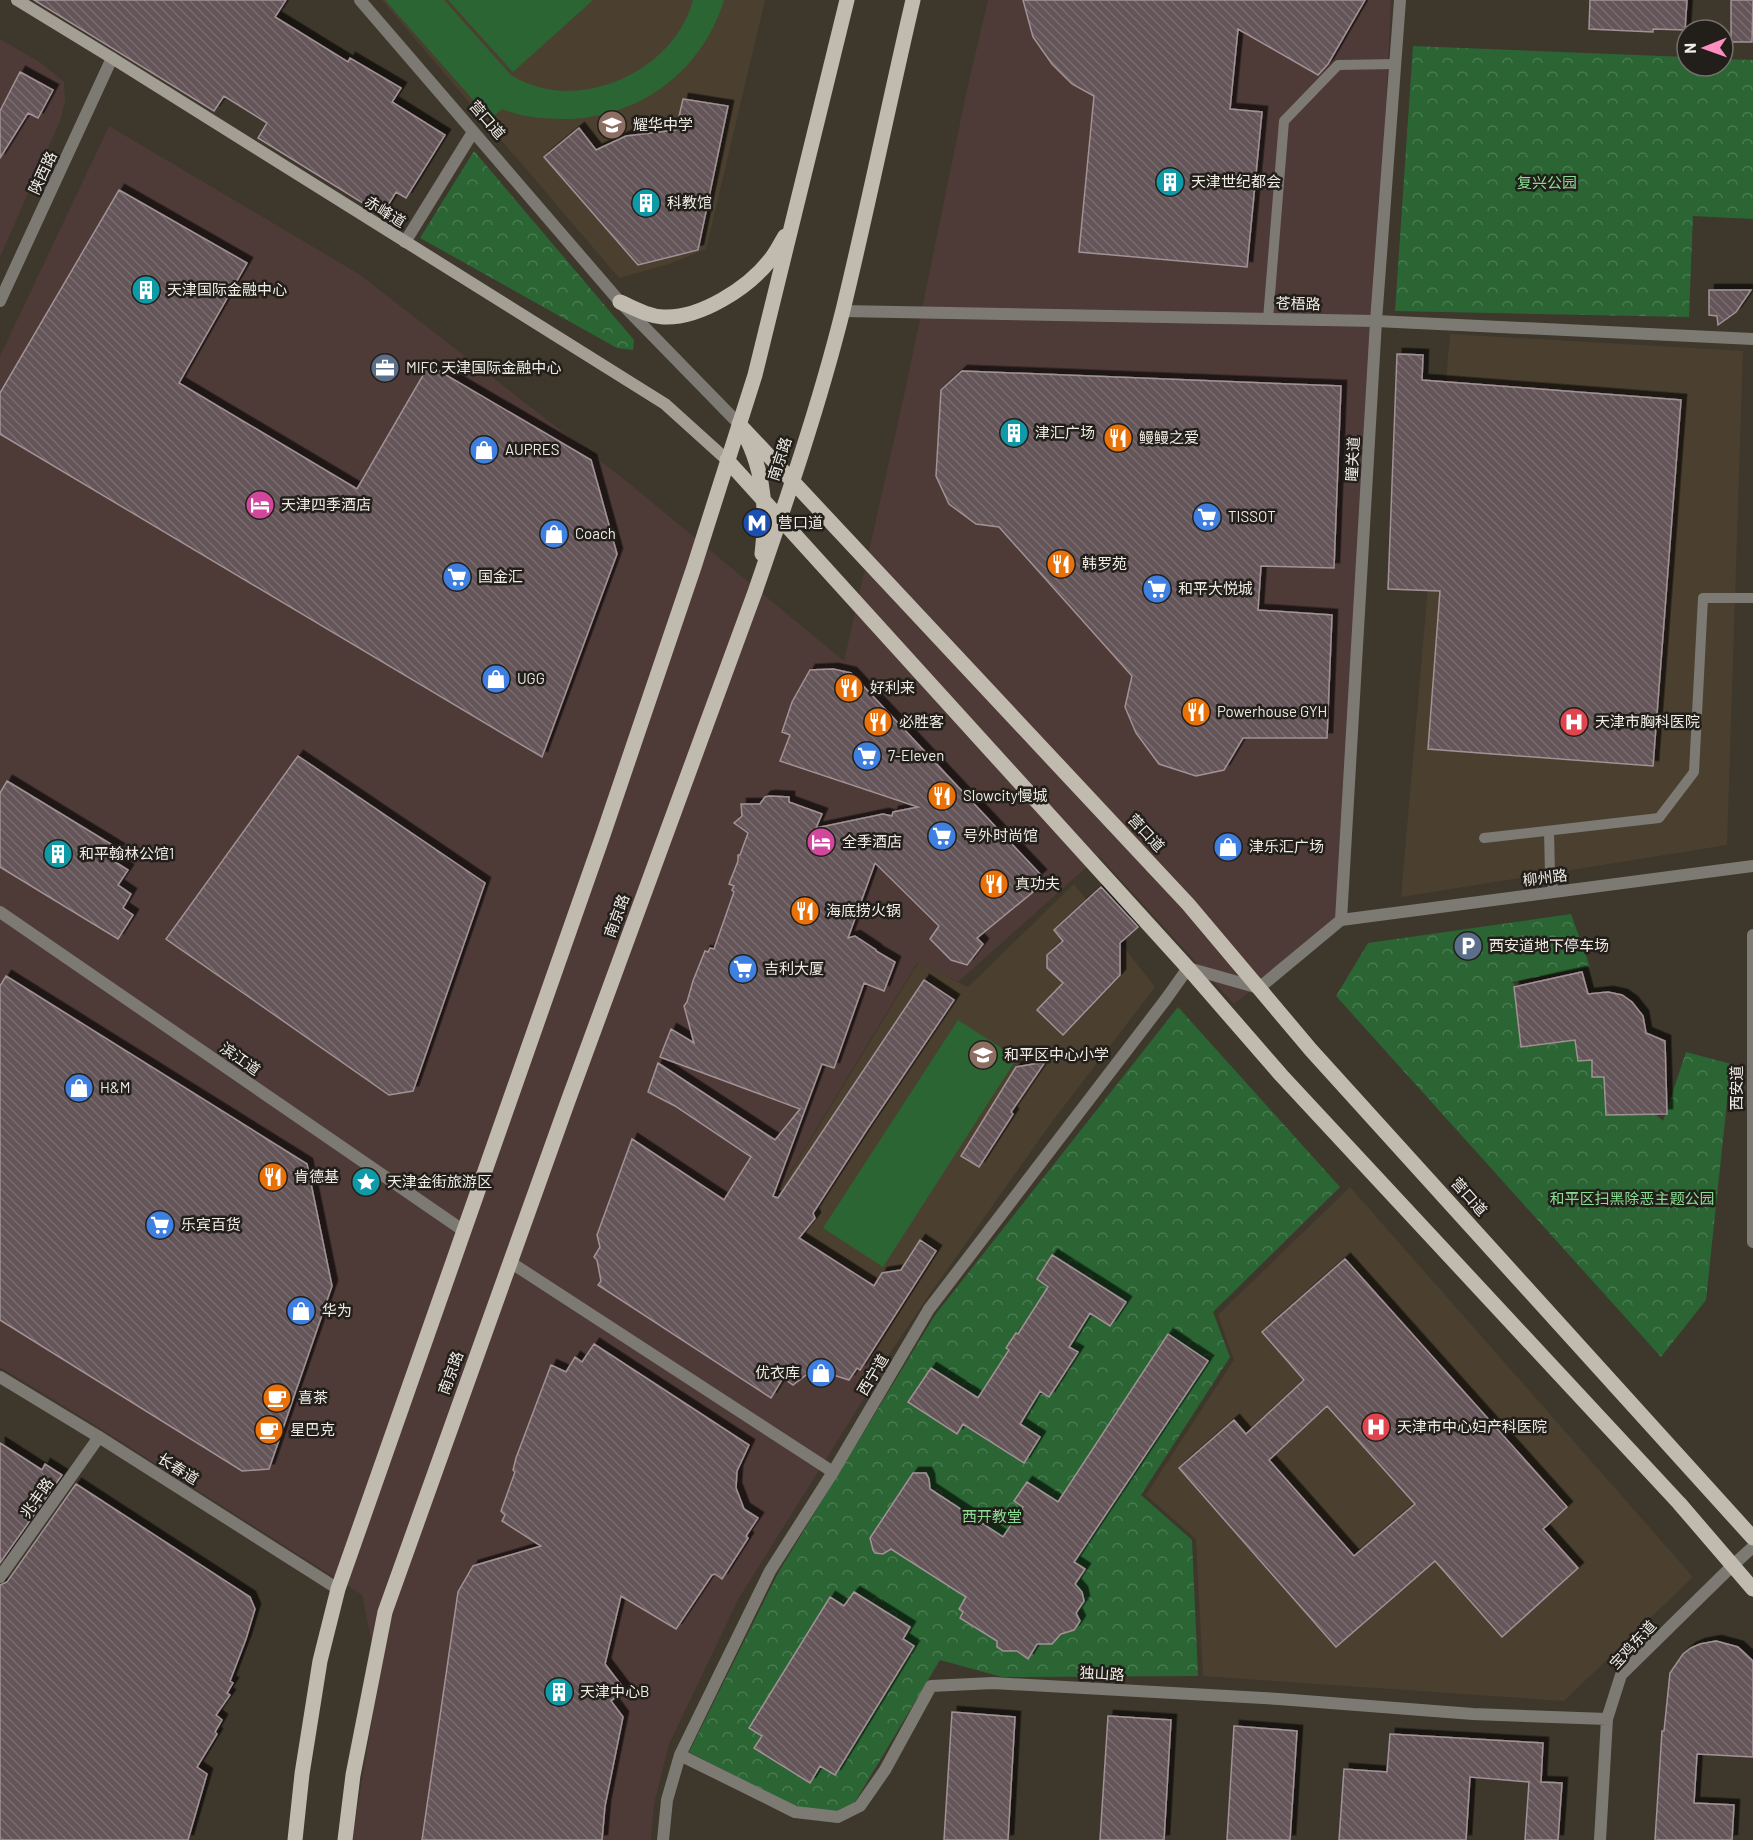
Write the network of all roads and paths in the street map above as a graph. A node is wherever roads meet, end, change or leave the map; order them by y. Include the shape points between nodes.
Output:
1 (17, 0) edge
2 (360, 0) edge
3 (847, 0) edge
4 (913, 0) edge
5 (1400, 0) edge
6 (112, 57) junction
7 (1395, 64) junction
8 (473, 132) junction
9 (794, 221) junction
10 (405, 242) junction
11 (0, 301) edge
12 (620, 302) junction
13 (842, 311) junction
14 (1268, 319) junction
15 (1376, 321) junction
16 (1753, 339) edge
17 (739, 424) junction
18 (727, 460) junction
19 (792, 482) junction
20 (763, 499) junction
21 (780, 518) junction
22 (755, 592) junction
23 (1753, 598) edge
24 (1550, 831) junction
25 (1484, 838) dead end
26 (1753, 866) edge
27 (1554, 892) junction
28 (0, 912) edge
29 (1341, 920) junction
30 (1753, 935) edge
31 (1188, 968) junction
32 (1259, 988) junction
33 (1752, 1133) edge
34 (464, 1231) junction
35 (1753, 1242) edge
36 (510, 1262) junction
37 (0, 1377) edge
38 (99, 1437) junction
39 (833, 1472) junction
40 (1753, 1538) edge
41 (1753, 1547) edge
42 (1753, 1560) edge
43 (1732, 1566) junction
44 (0, 1577) edge
45 (338, 1589) junction
46 (1753, 1589) edge
47 (1607, 1719) junction
48 (680, 1755) junction
49 (295, 1840) edge
50 (345, 1840) edge
51 (663, 1840) edge
52 (1600, 1840) edge

1 - 6 main road, 赤峰道
2 - 8 street, 营口道
3 - 9 main road
4 - 13 main road, 南京路
5 - 7 street, 瞳关道
6 - 10 main road, 赤峰道
6 - 11 street, 陕西路
7 - 14 lane via 1338,65 1284,121
7 - 15 street, 瞳关道
8 - 10 street
8 - 12 street, 营口道
9 - 12 main road via 771,259 754,277 715,304 665,317 647,315
9 - 17 main road
10 - 18 main road, 赤峰道 via 665,404
12 - 17 street, 营口道
13 - 14 street, 苍梧路
13 - 19 main road, 南京路
14 - 15 street, 苍梧路
15 - 16 street, 苍梧路
15 - 29 street, 瞳关道
17 - 18 main road
17 - 19 main road, 营口道
17 - 20 main road via 757,462
18 - 20 main road
18 - 34 main road via 602,838
19 - 21 main road, 南京路
19 - 32 main road, 营口道 via 1188,904
20 - 21 main road
20 - 22 main road via 763,543
21 - 22 main road, 南京路
21 - 31 main road
22 - 36 main road, 南京路
23 - 24 lane via 1703,598 1694,772 1659,818
24 - 25 lane
24 - 27 lane
26 - 27 street, 柳州路
27 - 29 street, 柳州路
28 - 34 street, 滨江道
29 - 32 street
30 - 33 street, 西安道
31 - 32 street
31 - 39 street, 西宁道 via 929,1309
31 - 43 main road via 1289,1084 1679,1503
32 - 40 main road, 营口道
33 - 35 street, 西安道
34 - 45 main road
36 - 39 street
36 - 50 main road, 南京路 via 385,1612 353,1775
37 - 38 street, 长春道
38 - 44 street, 兆丰路
38 - 45 street, 长春道
39 - 48 street, 西宁道 via 770,1571
41 - 43 street, 宝鸡东道
42 - 43 street
43 - 46 main road
43 - 47 street, 宝鸡东道 via 1622,1676
45 - 49 main road via 320,1661
47 - 48 street, 独山路 via 993,1683 931,1686 885,1770 860,1806 838,1817 795,1812
47 - 52 street, 宝鸡东道
48 - 51 street, 西宁道 via 667,1800

